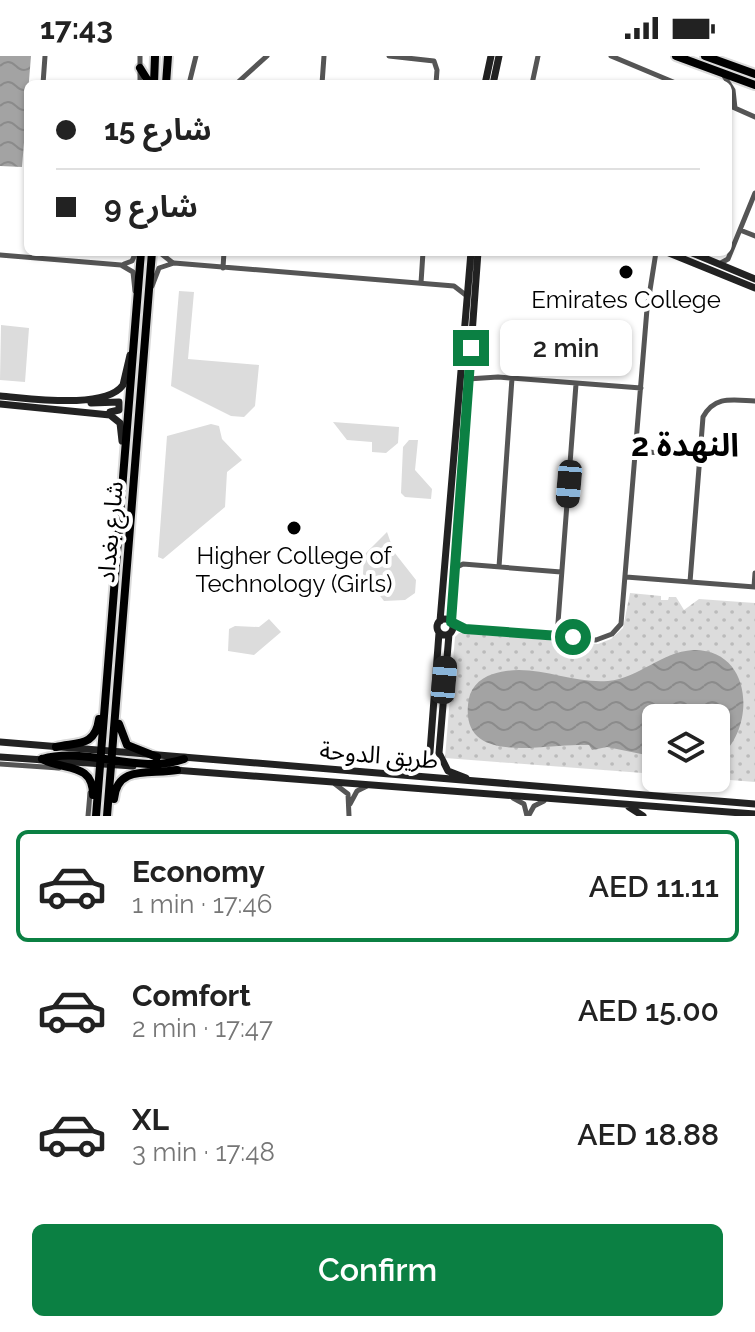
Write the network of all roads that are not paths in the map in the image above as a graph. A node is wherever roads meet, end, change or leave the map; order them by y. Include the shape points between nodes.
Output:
1 (45, 56) edge
2 (140, 56) edge
3 (155, 56) edge
4 (168, 56) edge
5 (196, 56) edge
6 (267, 56) edge
7 (324, 56) edge
8 (389, 56) edge
9 (491, 56) edge
10 (499, 56) edge
11 (538, 56) edge
12 (611, 56) edge
13 (676, 56) edge
14 (705, 56) edge
15 (140, 68) junction
16 (717, 70) junction
17 (755, 79) edge
18 (43, 80) edge
19 (140, 80) edge
20 (149, 80) edge
21 (152, 80) edge
22 (166, 80) edge
23 (190, 80) edge
24 (240, 80) edge
25 (322, 80) edge
26 (436, 80) edge
27 (486, 80) edge
28 (494, 80) edge
29 (533, 80) edge
30 (668, 80) edge
31 (721, 80) edge
32 (726, 80) edge
33 (732, 107) edge
34 (755, 117) edge
35 (755, 193) edge
36 (740, 230) junction
37 (755, 236) edge
38 (732, 249) edge
39 (0, 255) edge
40 (24, 255) edge
41 (40, 256) edge
42 (135, 256) edge
43 (139, 256) edge
44 (152, 256) edge
45 (164, 256) edge
46 (224, 256) edge
47 (423, 256) edge
48 (471, 256) edge
49 (478, 256) edge
50 (662, 256) edge
51 (662, 256) edge
52 (672, 256) edge
53 (700, 256) edge
54 (729, 256) edge
55 (728, 259) junction
56 (174, 263) junction
57 (719, 264) junction
58 (121, 265) junction
59 (656, 266) junction
60 (223, 268) junction
61 (731, 269) junction
62 (469, 276) junction
63 (755, 279) edge
64 (421, 283) junction
65 (454, 286) junction
66 (755, 288) edge
67 (150, 290) junction
68 (467, 296) junction
69 (137, 297) junction
70 (134, 346) junction
71 (471, 376) junction
72 (512, 378) junction
73 (576, 384) junction
74 (641, 388) junction
75 (0, 396) edge
76 (51, 399) junction
77 (755, 401) edge
78 (0, 404) edge
79 (88, 411) junction
80 (125, 451) junction
81 (635, 451) junction
82 (699, 456) junction
83 (451, 504) junction
84 (456, 533) junction
85 (454, 557) junction
86 (463, 564) junction
87 (499, 567) junction
88 (453, 569) junction
89 (561, 572) junction
90 (755, 573) edge
91 (626, 577) junction
92 (690, 582) junction
93 (754, 587) edge
94 (440, 621) junction
95 (451, 628) junction
96 (439, 633) junction
97 (557, 636) junction
98 (108, 657) junction
99 (105, 699) junction
100 (118, 704) junction
101 (0, 742) edge
102 (56, 747) junction
103 (0, 757) edge
104 (157, 757) junction
105 (106, 758) junction
106 (42, 759) junction
107 (184, 759) junction
108 (0, 764) edge
109 (177, 770) junction
110 (363, 774) junction
111 (322, 779) junction
112 (483, 783) junction
113 (387, 784) junction
114 (497, 793) junction
115 (561, 798) junction
116 (657, 801) junction
117 (612, 802) junction
118 (752, 803) edge
119 (350, 805) junction
120 (706, 810) junction
121 (723, 811) junction
122 (755, 814) edge
123 (100, 815) edge
124 (349, 816) edge
125 (528, 816) edge
126 (643, 816) edge
127 (652, 816) edge
128 (660, 816) edge
129 (671, 816) edge
130 (740, 816) edge

1 - 18 street
2 - 15 street
3 - 21 main road
4 - 22 main road
5 - 23 street
6 - 24 street
7 - 25 street
8 - 26 street via 428,59 436,64
9 - 27 street
10 - 28 street
11 - 29 street
12 - 30 street
13 - 16 main road
14 - 17 main road
15 - 19 street
15 - 20 main road
16 - 17 main road
16 - 31 street
16 - 32 street
33 - 34 street
35 - 36 street
36 - 37 street
36 - 38 street
39 - 40 street
41 - 58 street
42 - 58 street
43 - 69 main road, شارع بغداد
44 - 67 main road, شارع بغداد
45 - 56 street
46 - 60 street
47 - 64 street
48 - 62 street
49 - 71 street
50 - 59 street
51 - 59 street
52 - 66 street
53 - 57 street
54 - 55 street
55 - 57 street
55 - 61 street
56 - 60 street
56 - 67 street via 158,270
57 - 61 street
58 - 69 street via 133,272
59 - 74 street
60 - 64 street
61 - 63 street
62 - 65 street
62 - 68 street
64 - 65 street
65 - 68 street
67 - 100 main road, شارع بغداد
68 - 83 street
69 - 70 main road, شارع بغداد
70 - 76 street via 116,393
70 - 80 main road, شارع بغداد
71 - 72 street
71 - 84 street
72 - 73 street
72 - 87 street
73 - 74 street
73 - 89 street
74 - 81 street
75 - 76 street
76 - 79 street via 116,400 120,405 115,412
77 - 82 street via 724,402 712,409 701,432
78 - 79 street
79 - 80 street via 118,420
80 - 98 main road, شارع بغداد
81 - 82 street
81 - 91 street
82 - 92 street
83 - 84 street
83 - 94 street
84 - 85 street
85 - 86 street
85 - 88 street
86 - 87 street
86 - 88 street
87 - 89 street
88 - 95 street
89 - 97 street
90 - 93 street
91 - 92 street
91 - 97 street via 623,609 613,629 589,639
92 - 93 street
94 - 95 street
94 - 96 street
95 - 96 street
95 - 97 street
95 - 112 street via 440,756 450,773
96 - 110 street via 433,734 426,760 411,771
98 - 99 main road, شارع بغداد
98 - 105 main road
99 - 102 main road via 92,738
99 - 105 main road, شارع بغداد
100 - 104 main road via 123,741
100 - 105 main road, شارع بغداد
101 - 102 street, طريق الدوحة
102 - 105 street, طريق الدوحة
103 - 106 street
104 - 105 street, طريق الدوحة
104 - 107 street, طريق الدوحة
105 - 106 main road
105 - 107 main road via 165,763
105 - 109 street, طريق الدوحة
105 - 123 main road, شارع بغداد
106 - 123 main road via 88,775
107 - 110 street, طريق الدوحة
108 - 123 street via 82,774
109 - 111 street, طريق الدوحة
109 - 123 main road via 123,777
110 - 112 street, طريق الدوحة
111 - 113 street, طريق الدوحة
111 - 119 street via 345,789
112 - 116 street, طريق الدوحة
113 - 114 street, طريق الدوحة
113 - 119 street via 361,788
114 - 115 street, طريق الدوحة
114 - 125 street via 520,800
115 - 117 street, طريق الدوحة
115 - 125 street via 539,802
116 - 117 street, طريق الدوحة
116 - 118 street, طريق الدوحة
116 - 120 street, طريق الدوحة
116 - 127 street
116 - 128 street
117 - 126 street
119 - 124 street
120 - 121 street, طريق الدوحة
120 - 129 street
121 - 122 street, طريق الدوحة
121 - 130 street

